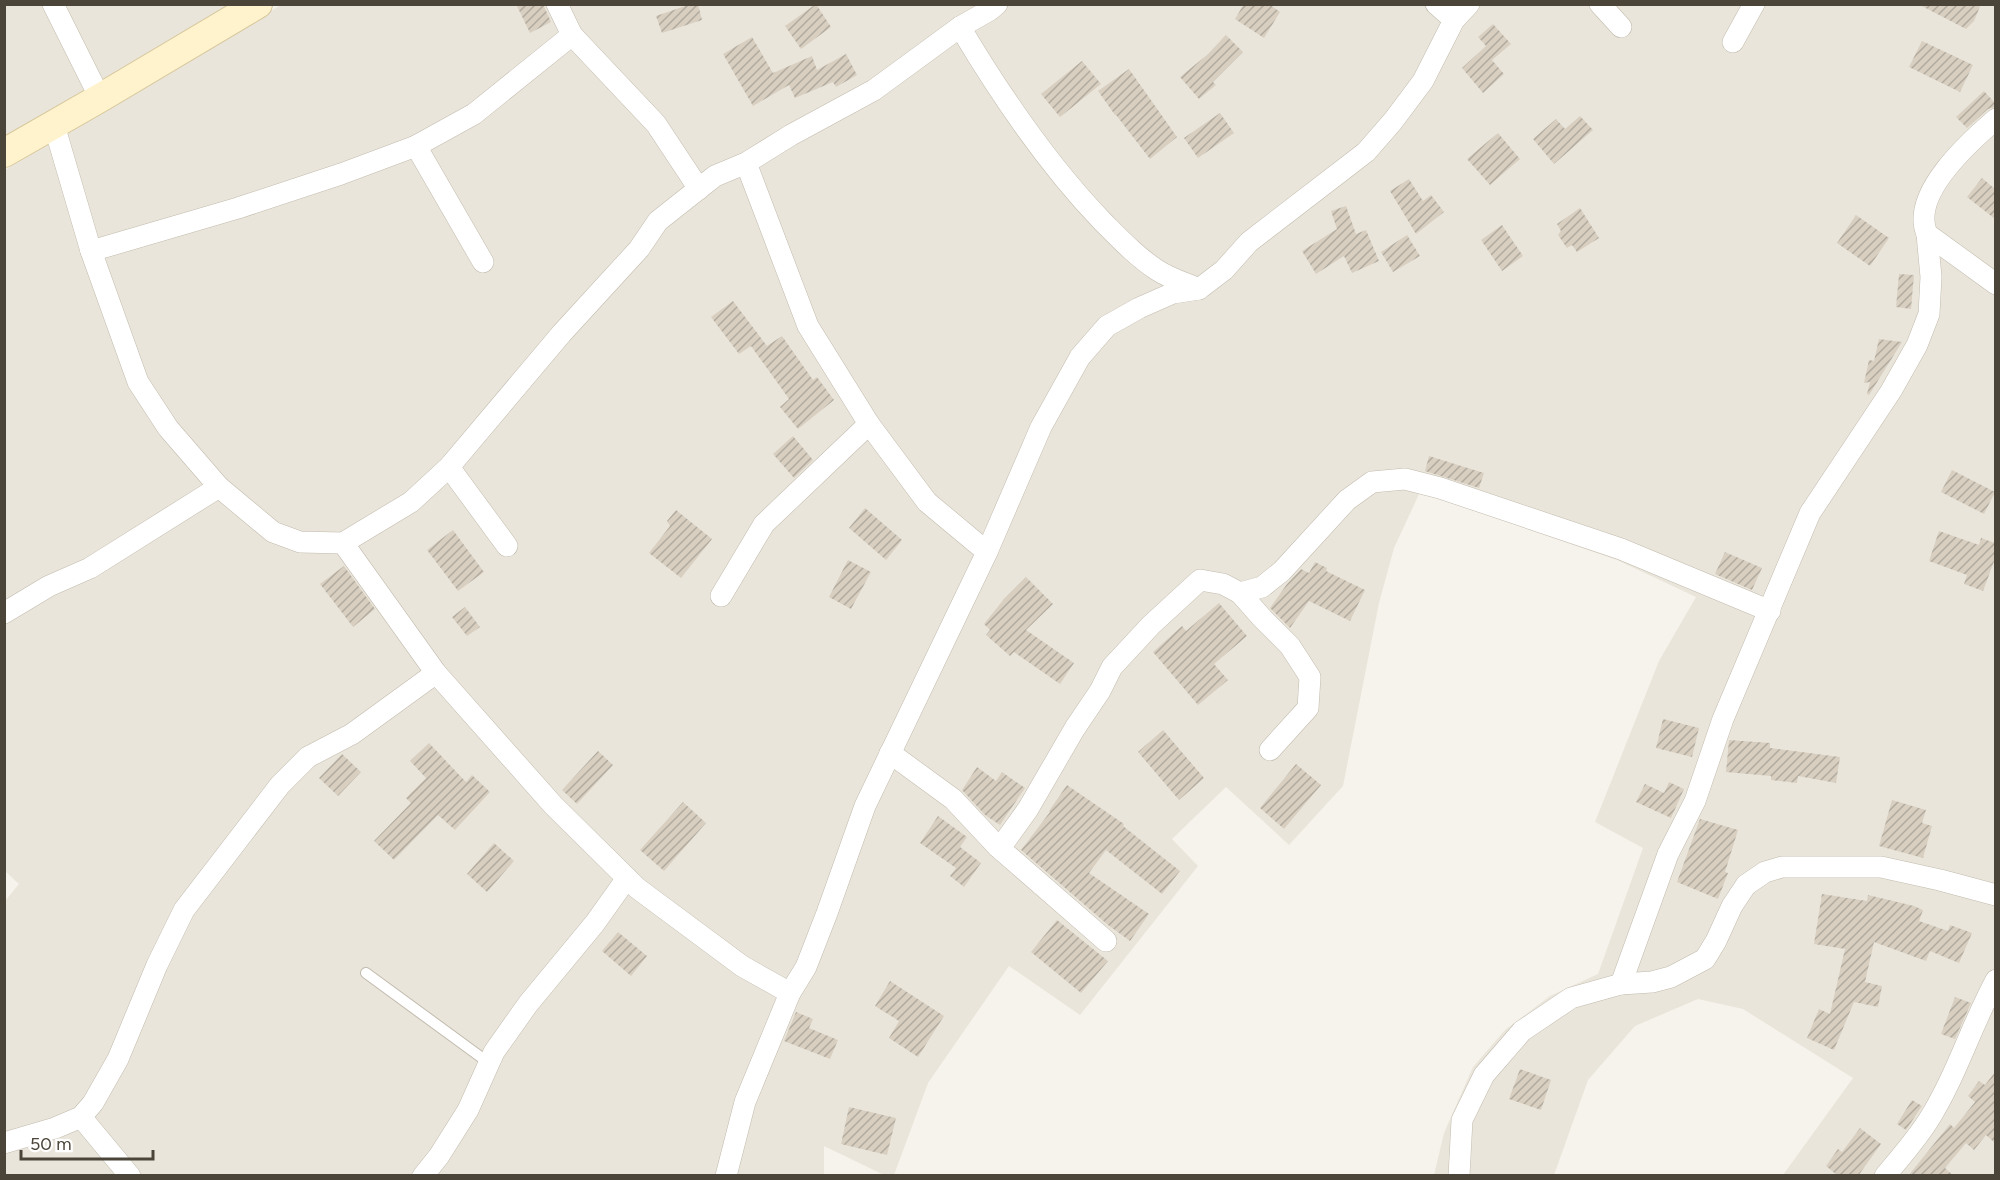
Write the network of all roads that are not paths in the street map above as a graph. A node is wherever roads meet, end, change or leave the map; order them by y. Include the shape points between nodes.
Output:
1 (53, 4) edge
2 (258, 4) edge
3 (557, 4) edge
4 (997, 4) edge
5 (1436, 4) edge
6 (1469, 4) edge
7 (1600, 4) edge
8 (1754, 4) edge
9 (1454, 20) junction
10 (960, 27) junction
11 (1621, 27) dead end
12 (572, 34) junction
13 (1732, 42) dead end
14 (100, 98) junction
15 (1995, 119) edge
16 (54, 125) junction
17 (416, 146) junction
18 (4, 153) edge
19 (746, 163) junction
20 (699, 189) junction
21 (1927, 234) junction
22 (91, 251) junction
23 (483, 262) dead end
24 (1995, 284) edge
25 (1199, 289) junction
26 (869, 424) junction
27 (449, 466) junction
28 (219, 487) junction
29 (343, 543) junction
30 (507, 546) dead end
31 (987, 552) junction
32 (1240, 593) junction
33 (721, 596) dead end
34 (1770, 611) junction
35 (4, 613) edge
36 (436, 673) junction
37 (1270, 750) dead end
38 (890, 753) junction
39 (998, 847) junction
40 (627, 878) junction
41 (1995, 895) edge
42 (1106, 941) dead end
43 (366, 973) dead end
44 (1995, 980) edge
45 (1621, 984) junction
46 (790, 993) junction
47 (489, 1063) junction
48 (81, 1117) junction
49 (4, 1143) edge
50 (130, 1176) edge
51 (423, 1176) edge
52 (726, 1176) edge
53 (1459, 1176) edge
54 (1885, 1176) edge

1 - 14 street
2 - 14 main road
3 - 12 street
4 - 10 street
5 - 9 street
6 - 9 street
7 - 11 street
8 - 13 street
9 - 25 street via 1423,81 1366,152 1249,242 1224,270
10 - 19 street via 874,90
10 - 25 street via 997,88 1076,194 1130,250 1158,271
12 - 17 street via 474,114
12 - 20 street via 656,124
14 - 16 main road
15 - 21 street via 1938,178 1924,211
16 - 18 main road
16 - 22 street
17 - 22 street via 238,208
17 - 23 street
19 - 20 street via 715,176
19 - 26 street via 808,327
20 - 27 street via 658,221 639,249
21 - 24 street
21 - 34 street via 1929,314 1917,345 1810,513
22 - 28 street via 138,382 168,428
25 - 31 street via 1173,293 1107,326 1080,357 1041,427
26 - 31 street via 927,502
26 - 33 street via 764,524
27 - 29 street via 411,502
27 - 30 street
28 - 29 street via 273,532 300,542
28 - 35 street via 90,568 49,586
29 - 36 street
31 - 38 street
32 - 34 street via 1262,587 1282,572 1347,500 1372,482 1405,479 1620,549
32 - 37 street via 1290,646 1310,677 1308,708
32 - 39 street via 1223,584 1200,580 1151,625 1112,667 1028,809
34 - 45 street via 1723,719 1695,801 1668,854
36 - 40 street via 553,805
36 - 48 street via 351,734 308,757 280,785 184,910 118,1059
38 - 39 street via 953,799
38 - 46 street via 865,806 806,967
39 - 42 street
40 - 46 street via 742,966
40 - 47 street via 528,1005
41 - 45 street via 1881,867 1782,867 1765,872 1746,885 1705,959 1652,982
43 - 47 lane
44 - 54 street via 1929,1120
45 - 53 street via 1571,998 1522,1031 1484,1075 1462,1120
46 - 52 street via 745,1102
47 - 51 street via 468,1110
48 - 49 street
48 - 50 street

